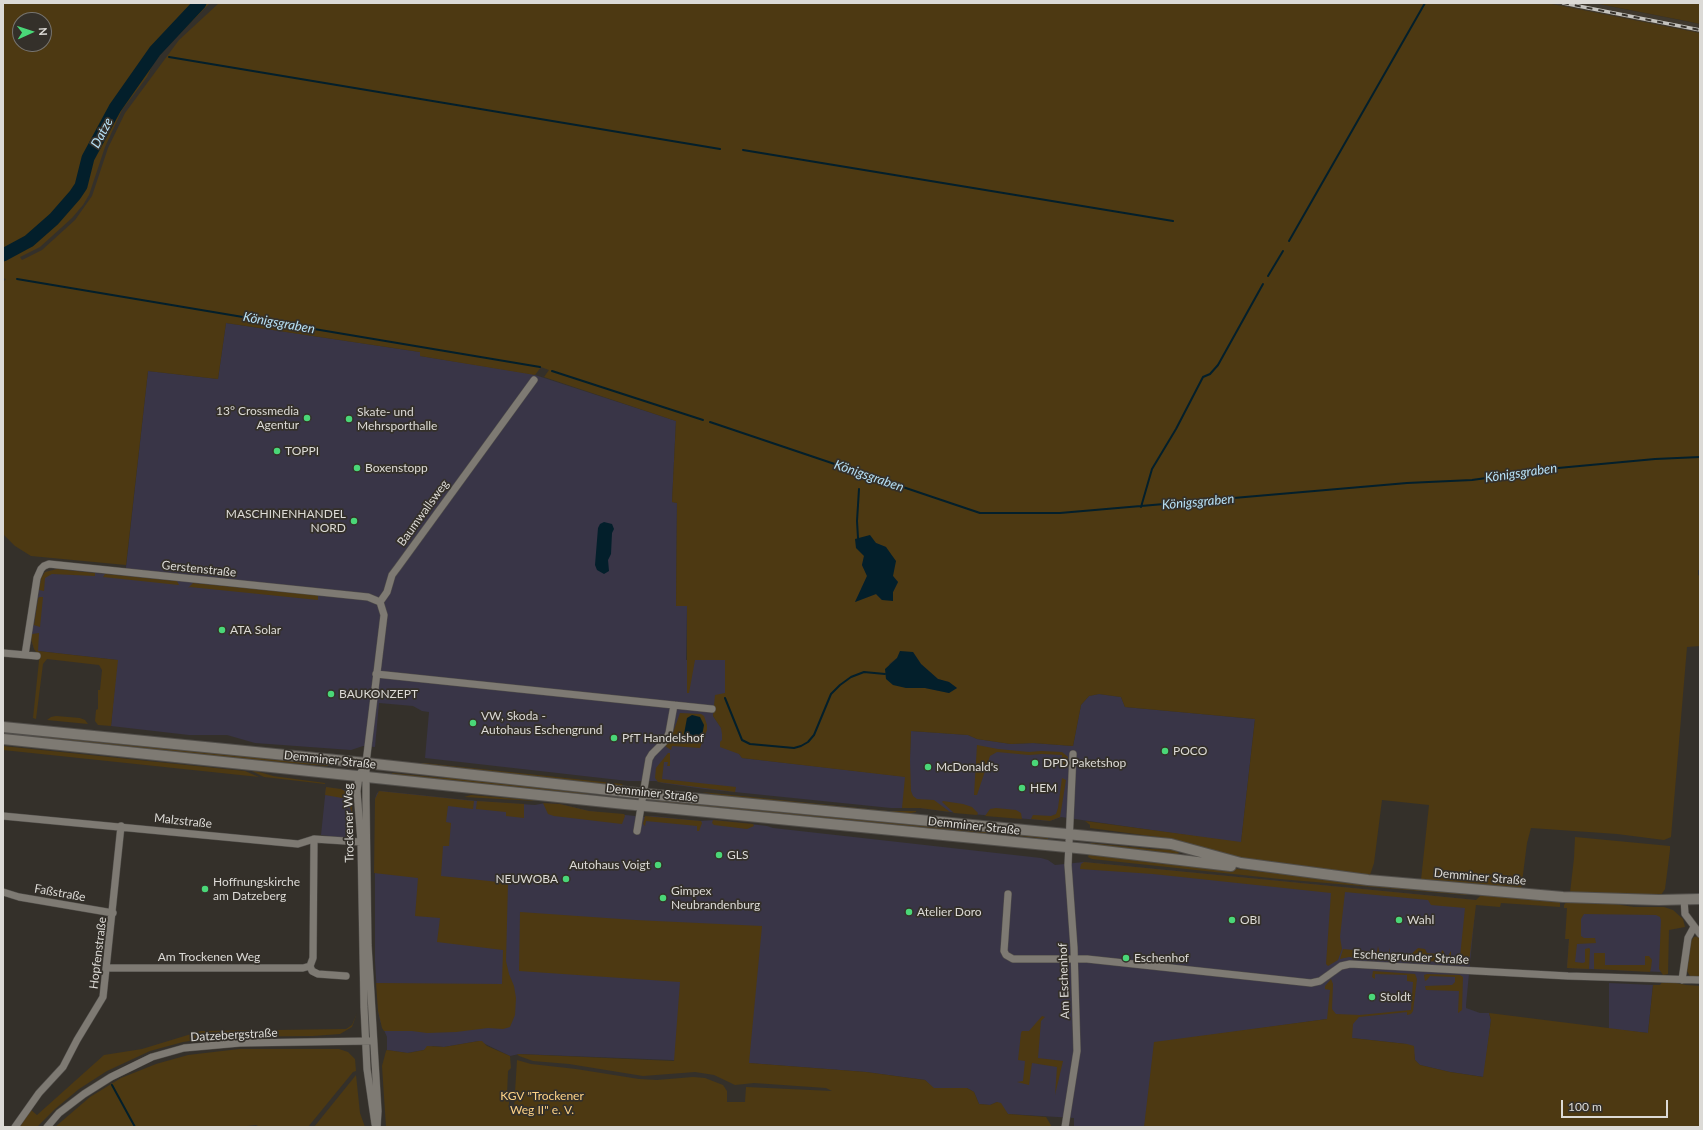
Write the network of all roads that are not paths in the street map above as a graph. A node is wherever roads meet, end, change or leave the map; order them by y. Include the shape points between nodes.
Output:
1 (534, 380) dead end
2 (380, 602) junction
3 (3, 652) edge
4 (26, 655) junction
5 (37, 656) dead end
6 (376, 674) junction
7 (674, 705) junction
8 (712, 709) dead end
9 (3, 727) edge
10 (3, 739) edge
11 (1073, 754) dead end
12 (366, 763) junction
13 (363, 776) junction
14 (643, 793) junction
15 (641, 806) junction
16 (3, 816) edge
17 (121, 826) junction
18 (637, 831) dead end
19 (1069, 834) junction
20 (314, 839) junction
21 (361, 842) junction
22 (1068, 848) junction
23 (1298, 872) junction
24 (3, 892) edge
25 (1008, 894) dead end
26 (1700, 898) edge
27 (1684, 899) junction
28 (114, 913) junction
29 (1694, 927) junction
30 (1700, 934) edge
31 (1074, 959) junction
32 (310, 966) junction
33 (108, 968) junction
34 (346, 976) dead end
35 (1682, 980) junction
36 (1700, 980) edge
37 (366, 1041) junction
38 (374, 1041) junction
39 (15, 1127) edge
40 (47, 1127) edge
41 (376, 1127) edge
42 (1065, 1127) edge

1 - 2 street, Baumwallsweg via 392,575 387,592
2 - 4 street, Gerstenstraße via 368,597 49,564 41,569
2 - 6 street via 384,615
3 - 4 street
4 - 5 street
6 - 7 street
6 - 12 street
7 - 8 street
7 - 14 street via 666,740 650,759
9 - 12 main road, Demminer Straße
10 - 13 main road, Demminer Straße
11 - 19 street
12 - 13 street, Trockener Weg
12 - 14 main road, Demminer Straße
13 - 15 main road, Demminer Straße
13 - 21 street, Trockener Weg via 357,791
13 - 38 street, Trockener Weg via 368,945
14 - 15 street
14 - 19 main road, Demminer Straße
15 - 18 street
15 - 22 main road, Demminer Straße
16 - 17 street, Malzstraße
17 - 20 street, Malzstraße via 298,844
17 - 28 street, Hopfenstraße
19 - 22 street, Am Eschenhof
19 - 23 main road, Demminer Straße via 1171,844 1226,860
20 - 21 street, Malzstraße
20 - 32 street via 313,958
21 - 37 street, Trockener Weg
22 - 23 main road, Demminer Straße
22 - 31 street, Am Eschenhof
23 - 27 main road, Demminer Straße via 1520,894 1584,898
24 - 28 street, Faßstraße
25 - 31 street via 1004,948 1006,956 1013,959
26 - 27 main road, Demminer Straße
27 - 29 street via 1685,914
28 - 33 street, Hopfenstraße
29 - 30 street
29 - 35 street via 1688,938
31 - 35 street, Eschengrunder Straße via 1311,983 1320,981 1339,966 1350,964
31 - 42 street, Am Eschenhof via 1077,1051
32 - 33 street, Am Trockenen Weg
32 - 34 street via 318,974
33 - 39 street, Hopfenstraße via 104,997 67,1060
35 - 36 street, Eschengrunder Straße
37 - 38 street, Datzebergstraße
37 - 40 street, Datzebergstraße via 240,1043 184,1048 152,1057 111,1077 59,1113
37 - 41 street, Trockener Weg via 372,1111
38 - 41 street, Trockener Weg via 378,1111

